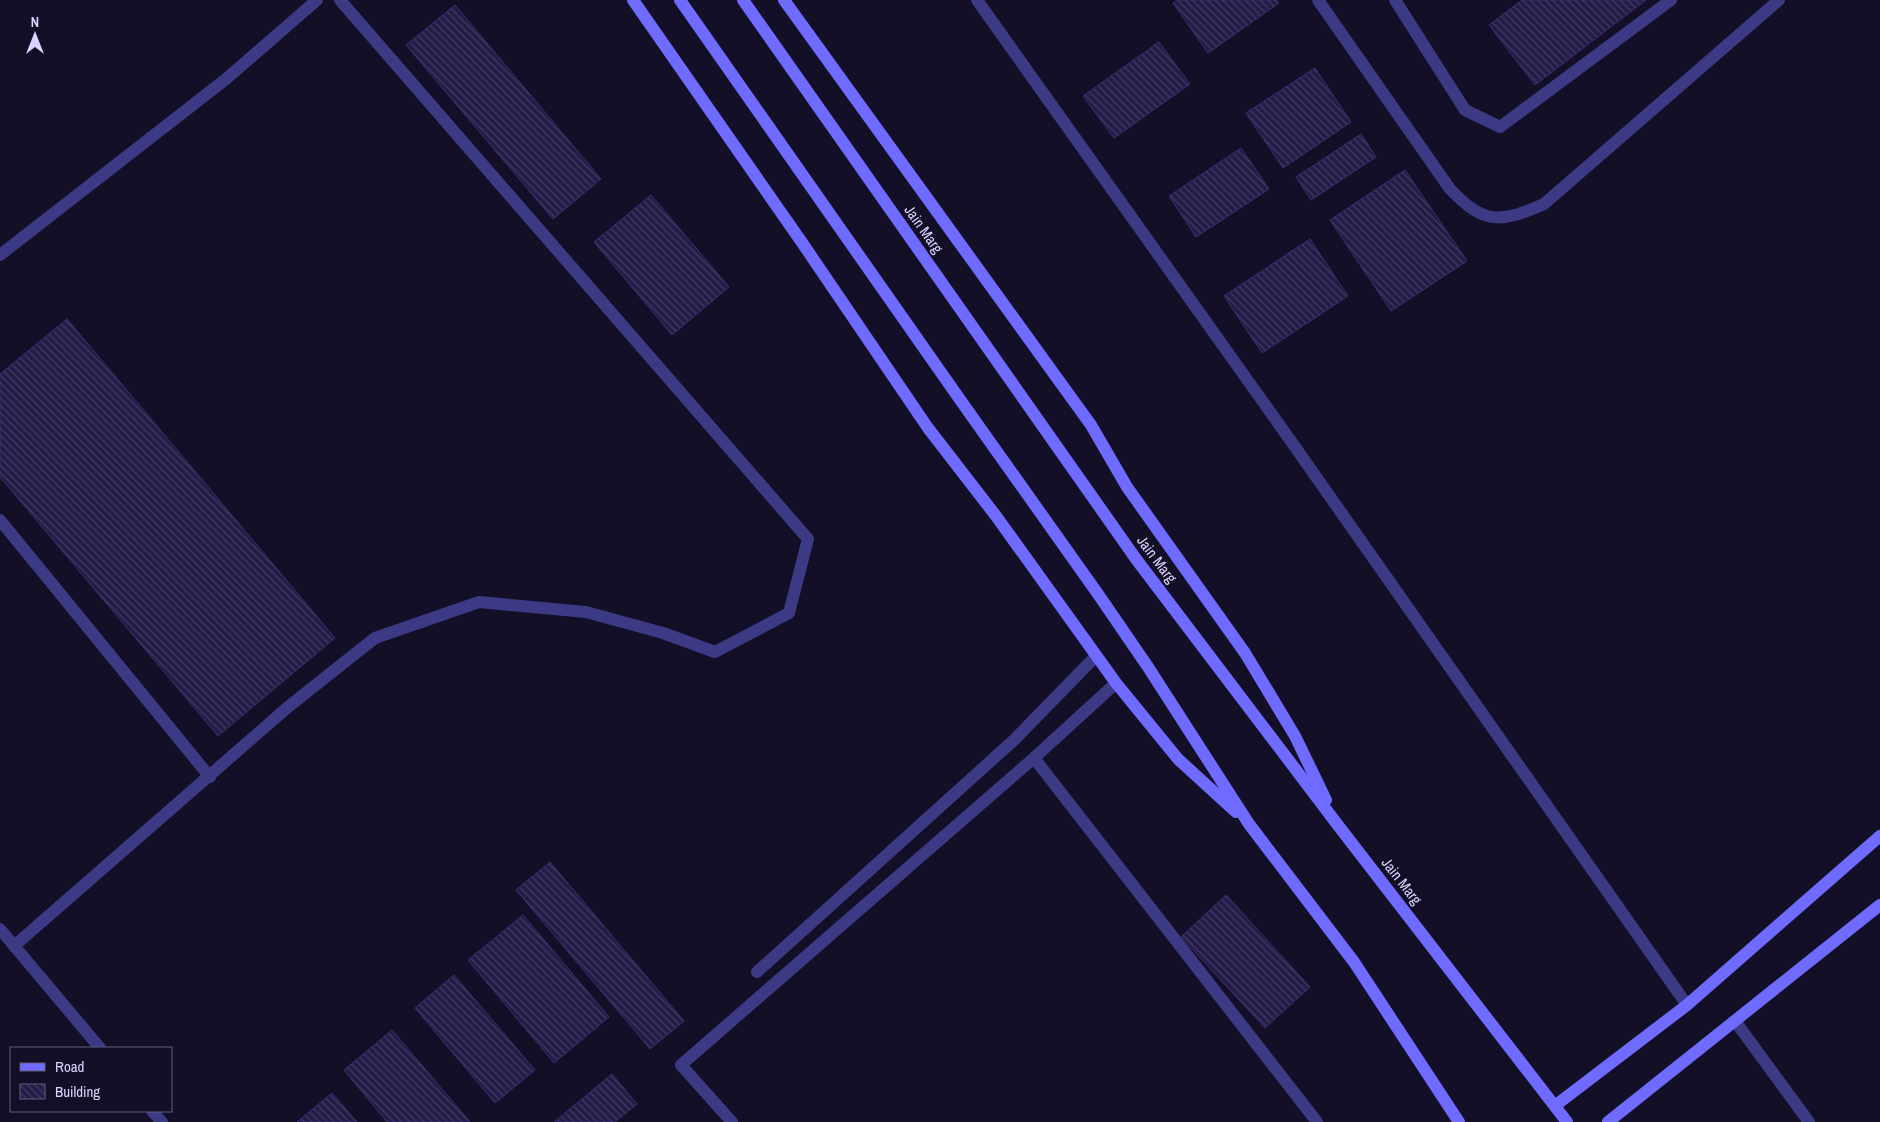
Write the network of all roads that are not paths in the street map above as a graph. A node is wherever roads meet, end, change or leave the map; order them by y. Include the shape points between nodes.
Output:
1 (317, 0) edge
2 (340, 0) edge
3 (633, 0) edge
4 (680, 0) edge
5 (743, 0) edge
6 (784, 0) edge
7 (977, 0) edge
8 (1318, 0) edge
9 (1395, 0) edge
10 (1672, 0) edge
11 (1779, 0) edge
12 (0, 255) edge
13 (0, 520) edge
14 (1096, 656) junction
15 (1116, 684) junction
16 (1034, 758) junction
17 (210, 777) junction
18 (1249, 824) junction
19 (1337, 824) junction
20 (1880, 836) edge
21 (1880, 906) edge
22 (0, 929) edge
23 (14, 946) junction
24 (757, 972) dead end
25 (1687, 1005) junction
26 (1735, 1021) junction
27 (99, 1047) edge
28 (1556, 1105) junction
29 (153, 1112) edge
30 (162, 1122) edge
31 (732, 1122) edge
32 (1317, 1122) edge
33 (1459, 1122) edge
34 (1567, 1122) edge
35 (1608, 1122) edge
36 (1809, 1122) edge

1 - 12 street via 226,79
2 - 17 street via 808,539 789,613 715,652 663,633 586,612 479,602 376,638 288,707
3 - 14 street via 928,428 996,516
4 - 18 street via 1098,594
5 - 19 street, Jain Marg via 1136,559
6 - 19 street via 1091,425 1127,487 1244,653 1296,736
7 - 25 street
8 - 11 street via 1450,189 1465,205 1481,214 1502,219 1518,216 1544,204
9 - 10 street via 1465,110 1500,127
13 - 17 street
14 - 15 street
14 - 24 street via 1014,740
15 - 16 street
15 - 18 street via 1178,759
16 - 31 street via 681,1065
16 - 32 street
17 - 23 street
18 - 33 street via 1354,962
19 - 28 street, Jain Marg
20 - 25 street
21 - 26 street
22 - 23 street
23 - 27 street
25 - 28 street
26 - 35 street
26 - 36 street
28 - 34 street, Jain Marg
29 - 30 street

